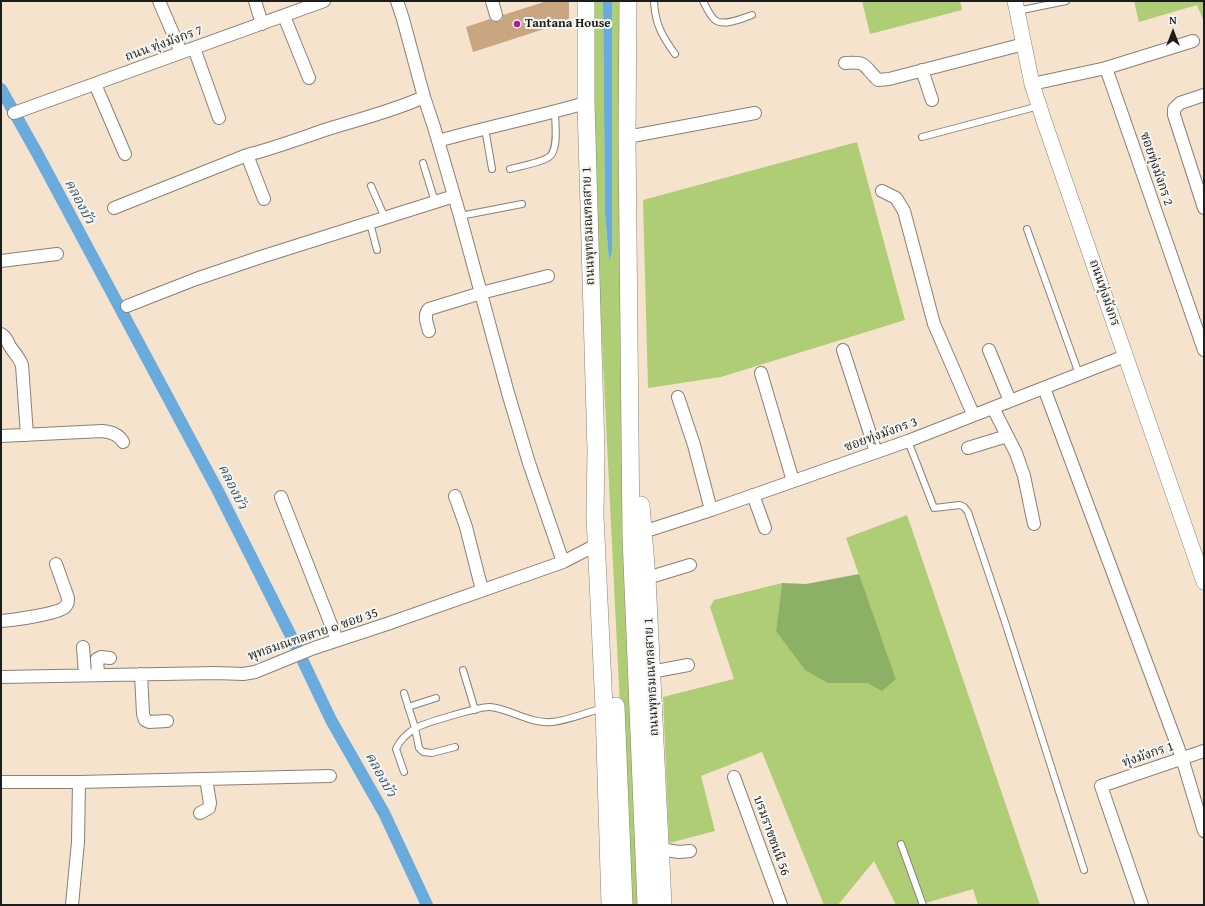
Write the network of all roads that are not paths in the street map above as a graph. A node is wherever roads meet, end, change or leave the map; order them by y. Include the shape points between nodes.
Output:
1 (158, 1) edge
2 (254, 1) edge
3 (397, 1) edge
4 (492, 1) edge
5 (586, 1) edge
6 (628, 1) edge
7 (654, 1) edge
8 (703, 1) edge
9 (1066, 1) edge
10 (321, 2) edge
11 (1016, 6) edge
12 (496, 15) dead end
13 (752, 15) dead end
14 (284, 16) junction
15 (262, 24) junction
16 (1194, 41) dead end
17 (1024, 44) junction
18 (194, 48) junction
19 (181, 52) junction
20 (675, 54) dead end
21 (845, 63) dead end
22 (1106, 68) junction
23 (922, 70) junction
24 (309, 78) dead end
25 (95, 84) junction
26 (1032, 84) junction
27 (1204, 95) edge
28 (424, 97) junction
29 (932, 100) dead end
30 (586, 103) junction
31 (1039, 106) junction
32 (555, 112) junction
33 (14, 113) dead end
34 (756, 113) dead end
35 (219, 118) dead end
36 (485, 128) junction
37 (627, 137) junction
38 (922, 137) dead end
39 (438, 141) junction
40 (125, 154) dead end
41 (247, 155) junction
42 (423, 163) dead end
43 (492, 169) dead end
44 (510, 169) dead end
45 (1200, 184) edge
46 (371, 186) dead end
47 (882, 191) dead end
48 (454, 196) junction
49 (264, 199) dead end
50 (435, 202) junction
51 (522, 204) dead end
52 (114, 208) dead end
53 (1204, 208) edge
54 (460, 216) junction
55 (385, 218) junction
56 (370, 223) junction
57 (1027, 229) dead end
58 (377, 250) dead end
59 (57, 254) dead end
60 (1, 261) edge
61 (548, 276) dead end
62 (481, 293) junction
63 (126, 306) dead end
64 (429, 331) dead end
65 (1, 334) edge
66 (843, 350) dead end
67 (989, 350) dead end
68 (1204, 350) edge
69 (1126, 356) junction
70 (761, 373) dead end
71 (1079, 374) junction
72 (1044, 388) junction
73 (678, 397) dead end
74 (1010, 401) junction
75 (993, 408) junction
76 (974, 414) junction
77 (27, 434) junction
78 (1, 436) edge
79 (1007, 436) junction
80 (908, 441) junction
81 (123, 442) dead end
82 (968, 448) dead end
83 (631, 450) junction
84 (596, 451) junction
85 (876, 452) junction
86 (793, 481) junction
87 (753, 495) junction
88 (281, 496) dead end
89 (455, 496) dead end
90 (711, 510) junction
91 (1034, 524) dead end
92 (765, 528) dead end
93 (643, 532) junction
94 (596, 544) junction
95 (563, 562) junction
96 (56, 564) dead end
97 (690, 565) dead end
98 (646, 578) junction
99 (1204, 582) edge
100 (482, 590) junction
101 (1, 622) edge
102 (337, 640) junction
103 (83, 647) dead end
104 (110, 658) dead end
105 (688, 665) dead end
106 (463, 670) dead end
107 (652, 672) junction
108 (98, 674) junction
109 (141, 674) junction
110 (85, 675) junction
111 (1, 677) edge
112 (404, 693) dead end
113 (436, 698) dead end
114 (408, 707) junction
115 (474, 710) junction
116 (610, 711) junction
117 (167, 721) dead end
118 (415, 728) junction
119 (456, 747) dead end
120 (1204, 751) edge
121 (1182, 758) junction
122 (404, 772) dead end
123 (330, 776) dead end
124 (734, 777) dead end
125 (206, 779) junction
126 (1, 782) edge
127 (79, 782) junction
128 (200, 812) dead end
129 (1204, 831) edge
130 (901, 844) dead end
131 (660, 849) junction
132 (690, 851) dead end
133 (1084, 870) dead end
134 (72, 905) edge
135 (610, 905) edge
136 (624, 905) edge
137 (646, 905) edge
138 (663, 905) edge
139 (781, 905) edge
140 (923, 905) edge
141 (1142, 905) edge

1 - 19 street
2 - 15 street
3 - 28 street
4 - 12 street
5 - 30 main road, ถนนพุทธมณฑลสาย 1
6 - 37 main road, ถนนพุทธมณฑลสาย 1
7 - 20 lane via 657,26
8 - 13 lane via 714,20 720,22 726,23
9 - 11 lane
10 - 14 street, ถนน ทุ่งมังกร 7
11 - 17 street, ถนนทุ่งมังกร
14 - 15 street, ถนน ทุ่งมังกร 7
14 - 24 street
15 - 18 street, ถนน ทุ่งมังกร 7
16 - 22 street
17 - 23 street
17 - 26 street, ถนนทุ่งมังกร
18 - 19 street, ถนน ทุ่งมังกร 7
18 - 35 street
19 - 25 street, ถนน ทุ่งมังกร 7
21 - 23 street via 862,64 878,80
22 - 26 street
22 - 68 street, ซอยทุ่งมังกร 2
23 - 29 street
25 - 33 street, ถนน ทุ่งมังกร 7
25 - 40 street
26 - 31 street, ถนนทุ่งมังกร
27 - 45 street via 1180,103 1174,108 1174,115
28 - 39 street
28 - 41 street via 269,150
30 - 32 street
30 - 84 main road, ถนนพุทธมณฑลสาย 1
31 - 38 lane
31 - 69 street, ถนนทุ่งมังกร
32 - 36 street
32 - 44 lane via 556,142 550,157
34 - 37 street
36 - 39 street
36 - 43 lane
37 - 83 main road, ถนนพุทธมณฑลสาย 1
39 - 48 street
41 - 49 street
41 - 52 street
42 - 50 lane
45 - 53 street
46 - 55 lane
47 - 76 street via 896,198 904,211 934,324
48 - 50 street
48 - 54 street
50 - 55 street
51 - 54 lane
54 - 62 street
55 - 56 street
56 - 58 lane
56 - 63 street via 254,259
57 - 71 lane
59 - 60 street
61 - 62 street
62 - 64 street via 430,309 426,312
62 - 95 street via 529,464
65 - 77 street via 19,356 22,365
66 - 85 street
67 - 74 street
69 - 71 street, ซอยทุ่งมังกร 3
69 - 99 street, ถนนทุ่งมังกร
70 - 86 street
71 - 72 street, ซอยทุ่งมังกร 3
72 - 74 street, ซอยทุ่งมังกร 3
72 - 121 street
73 - 90 street
74 - 75 street, ซอยทุ่งมังกร 3
75 - 76 street, ซอยทุ่งมังกร 3
75 - 79 street
76 - 80 street, ซอยทุ่งมังกร 3
77 - 78 street
77 - 81 street via 102,431 115,434
79 - 82 street
79 - 91 street via 1021,467
80 - 85 street, ซอยทุ่งมังกร 3
80 - 133 lane via 934,508 960,505 968,512
83 - 93 main road, ถนนพุทธมณฑลสาย 1
83 - 137 main road, ถนนพุทธมณฑลสาย 1 via 631,537
84 - 94 main road, ถนนพุทธมณฑลสาย 1
84 - 116 main road, ถนนพุทธมณฑลสาย 1 via 605,528
85 - 86 street, ซอยทุ่งมังกร 3
86 - 87 street, ซอยทุ่งมังกร 3
87 - 90 street, ซอยทุ่งมังกร 3
87 - 92 street
88 - 102 street
89 - 100 street via 466,527
90 - 93 street, ซอยทุ่งมังกร 3
93 - 98 main road, ถนนพุทธมณฑลสาย 1
94 - 95 street, พุทธมณฑลสาย ๑ ซอย 35
94 - 116 main road, ถนนพุทธมณฑลสาย 1
95 - 100 street, พุทธมณฑลสาย ๑ ซอย 35
96 - 101 street via 68,604 64,608 44,614
97 - 98 street
98 - 107 main road, ถนนพุทธมณฑลสาย 1
100 - 102 street, พุทธมณฑลสาย ๑ ซอย 35
102 - 109 street, พุทธมณฑลสาย ๑ ซอย 35 via 255,672
103 - 110 street
104 - 108 street via 97,659
105 - 107 street
106 - 115 lane
107 - 131 main road, ถนนพุทธมณฑลสาย 1
108 - 109 street, พุทธมณฑลสาย ๑ ซอย 35
108 - 110 street, พุทธมณฑลสาย ๑ ซอย 35
109 - 117 street via 145,720
110 - 111 street, พุทธมณฑลสาย ๑ ซอย 35
112 - 114 lane
113 - 114 lane
114 - 118 lane
115 - 116 lane via 489,706 532,720 552,722
115 - 118 lane
116 - 135 main road, ถนนพุทธมณฑลสาย 1
116 - 136 main road, ถนนพุทธมณฑลสาย 1
118 - 119 lane via 419,748 423,752 432,753
118 - 122 lane via 400,739 396,749
120 - 121 street, ทุ่งมังกร 1
121 - 129 street
121 - 141 street, ทุ่งมังกร 1 via 1100,786
123 - 125 street
124 - 139 street, บรมราชชนนี 56
125 - 127 street
125 - 128 street via 210,802 208,808
126 - 127 street
127 - 134 street via 78,842
130 - 140 lane
131 - 132 street
131 - 138 main road, ถนนพุทธมณฑลสาย 1

